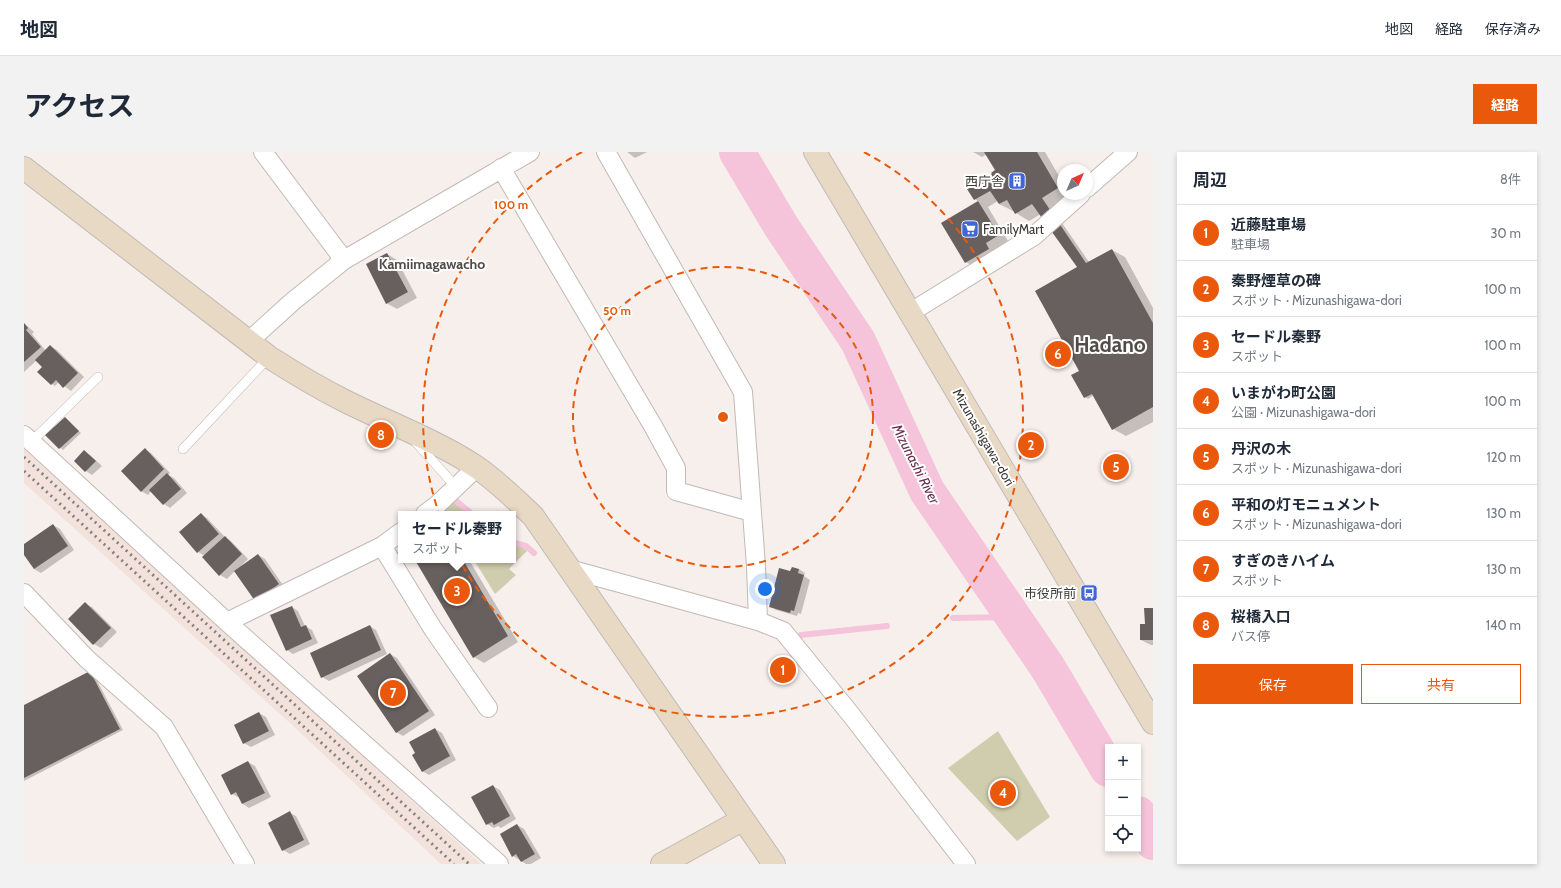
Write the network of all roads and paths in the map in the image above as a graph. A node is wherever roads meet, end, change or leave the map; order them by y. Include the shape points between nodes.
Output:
1 (263, 152) edge
2 (530, 152) edge
3 (606, 152) edge
4 (815, 152) edge
5 (1128, 152) edge
6 (24, 168) edge
7 (501, 168) junction
8 (1093, 183) edge
9 (1074, 200) edge
10 (344, 260) junction
11 (911, 312) junction
12 (249, 341) junction
13 (269, 357) junction
14 (98, 377) dead end
15 (405, 429) junction
16 (28, 439) edge
17 (183, 449) dead end
18 (477, 467) junction
19 (456, 487) junction
20 (429, 511) edge
21 (752, 512) junction
22 (398, 534) edge
23 (382, 546) junction
24 (569, 569) junction
25 (24, 593) edge
26 (758, 621) junction
27 (227, 622) junction
28 (488, 708) dead end
29 (1150, 710) edge
30 (742, 820) junction
31 (245, 864) edge
32 (498, 864) edge
33 (662, 864) edge
34 (774, 864) edge
35 (966, 864) edge

1 - 10 street
2 - 7 street
3 - 21 street via 743,392
4 - 11 street, Mizunashigawa-dori
5 - 8 street
6 - 12 street
7 - 10 street
7 - 21 street via 676,468 676,491
9 - 11 street via 1034,236
10 - 12 street
11 - 29 street, Mizunashigawa-dori via 1045,542
12 - 13 street
13 - 15 street via 345,401
13 - 17 lane
14 - 16 lane
15 - 18 street
15 - 19 lane
16 - 27 street
18 - 19 street
18 - 24 street via 532,516
19 - 20 street
21 - 26 street
22 - 23 street
23 - 27 street
23 - 28 street via 433,630
24 - 26 street
24 - 30 street
25 - 31 street via 87,659 164,726
26 - 35 street via 783,631
27 - 32 street
30 - 33 street
30 - 34 street

